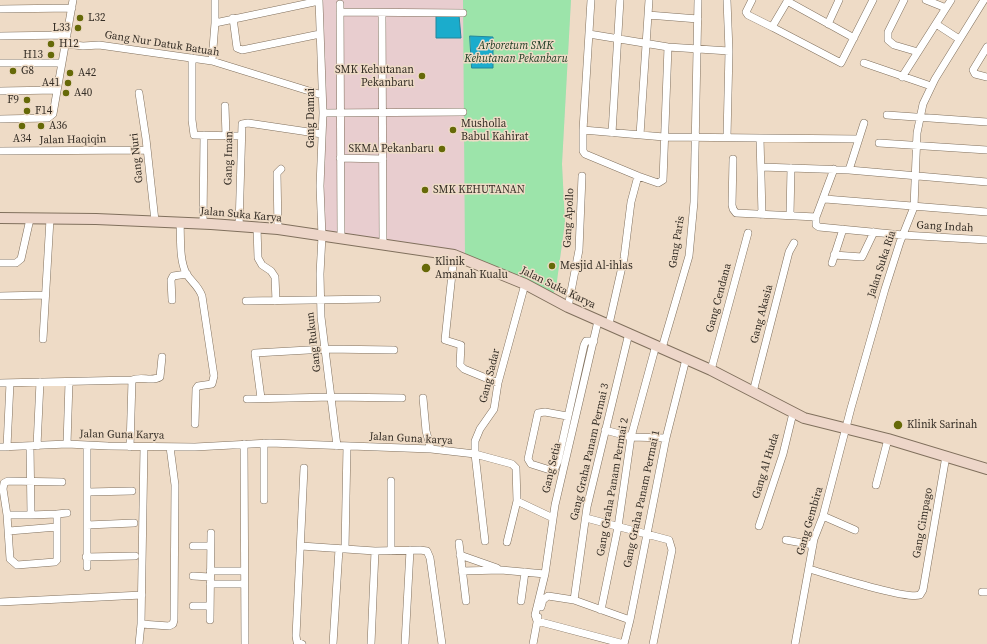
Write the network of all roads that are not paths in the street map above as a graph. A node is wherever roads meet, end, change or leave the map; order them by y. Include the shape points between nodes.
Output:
1 (73, 0) edge
2 (215, 0) edge
3 (591, 0) edge
4 (620, 0) edge
5 (649, 0) edge
6 (698, 0) edge
7 (727, 0) edge
8 (752, 0) edge
9 (839, 0) edge
10 (873, 0) edge
11 (904, 0) edge
12 (926, 0) edge
13 (951, 0) edge
14 (984, 0) edge
15 (319, 1) edge
16 (787, 1) edge
17 (340, 4) dead end
18 (72, 8) junction
19 (946, 8) junction
20 (0, 9) edge
21 (340, 12) junction
22 (382, 12) junction
23 (463, 13) dead end
24 (648, 15) junction
25 (233, 18) junction
26 (698, 19) junction
27 (215, 23) junction
28 (828, 24) junction
29 (936, 24) junction
30 (772, 27) junction
31 (320, 34) junction
32 (589, 34) junction
33 (67, 35) junction
34 (0, 36) edge
35 (956, 37) dead end
36 (854, 38) junction
37 (618, 39) junction
38 (66, 44) junction
39 (646, 44) junction
40 (668, 47) junction
41 (987, 47) edge
42 (697, 49) junction
43 (729, 51) junction
44 (918, 52) junction
45 (192, 58) junction
46 (212, 61) junction
47 (0, 63) edge
48 (62, 63) junction
49 (864, 64) dead end
50 (902, 76) junction
51 (987, 77) edge
52 (931, 87) junction
53 (57, 90) junction
54 (0, 91) edge
55 (139, 93) dead end
56 (322, 95) junction
57 (225, 106) dead end
58 (463, 112) dead end
59 (323, 113) junction
60 (340, 113) junction
61 (382, 113) junction
62 (887, 115) dead end
63 (920, 117) junction
64 (0, 119) edge
65 (987, 122) edge
66 (864, 123) dead end
67 (582, 130) junction
68 (612, 133) junction
69 (322, 134) junction
70 (204, 135) junction
71 (640, 135) junction
72 (226, 136) junction
73 (240, 136) junction
74 (664, 137) junction
75 (696, 137) junction
76 (727, 138) junction
77 (760, 138) junction
78 (859, 139) junction
79 (879, 143) dead end
80 (917, 146) junction
81 (147, 150) junction
82 (987, 150) edge
83 (0, 151) edge
84 (340, 158) junction
85 (383, 159) junction
86 (733, 160) dead end
87 (761, 166) junction
88 (790, 168) junction
89 (281, 169) dead end
90 (834, 170) junction
91 (849, 170) junction
92 (582, 176) dead end
93 (638, 176) junction
94 (915, 176) junction
95 (987, 182) edge
96 (825, 198) junction
97 (914, 207) junction
98 (987, 212) edge
99 (762, 215) junction
100 (790, 215) junction
101 (816, 217) junction
102 (0, 218) edge
103 (30, 219) junction
104 (50, 219) junction
105 (155, 221) junction
106 (180, 223) junction
107 (203, 224) junction
108 (239, 227) junction
109 (257, 228) junction
110 (843, 229) junction
111 (278, 230) junction
112 (748, 232) dead end
113 (874, 232) junction
114 (322, 236) junction
115 (903, 236) junction
116 (341, 238) junction
117 (987, 240) edge
118 (794, 242) dead end
119 (383, 244) junction
120 (454, 255) junction
121 (834, 255) junction
122 (0, 263) edge
123 (832, 263) dead end
124 (187, 274) junction
125 (525, 284) junction
126 (45, 295) junction
127 (0, 296) edge
128 (377, 299) dead end
129 (172, 300) dead end
130 (321, 300) junction
131 (246, 301) dead end
132 (276, 301) junction
133 (568, 307) junction
134 (598, 321) junction
135 (608, 324) junction
136 (629, 333) junction
137 (43, 339) dead end
138 (594, 341) junction
139 (659, 347) junction
140 (326, 349) junction
141 (394, 350) dead end
142 (162, 357) dead end
143 (686, 359) junction
144 (711, 370) junction
145 (132, 380) junction
146 (40, 382) junction
147 (69, 382) junction
148 (0, 383) edge
149 (10, 383) junction
150 (498, 383) junction
151 (753, 392) junction
152 (332, 397) junction
153 (261, 398) junction
154 (402, 398) dead end
155 (423, 398) dead end
156 (247, 399) dead end
157 (793, 413) junction
158 (567, 416) junction
159 (195, 424) dead end
160 (846, 428) junction
161 (605, 430) junction
162 (631, 437) junction
163 (666, 438) junction
164 (888, 439) junction
165 (264, 443) junction
166 (67, 444) junction
167 (244, 444) junction
168 (87, 445) junction
169 (34, 446) junction
170 (130, 446) junction
171 (337, 446) junction
172 (347, 446) junction
173 (4, 447) edge
174 (144, 447) junction
175 (170, 447) junction
176 (431, 449) junction
177 (474, 454) junction
178 (946, 456) junction
179 (304, 468) dead end
180 (987, 468) edge
181 (32, 481) junction
182 (391, 481) dead end
183 (62, 482) dead end
184 (876, 485) dead end
185 (132, 491) dead end
186 (88, 492) junction
187 (264, 500) dead end
188 (516, 501) junction
189 (68, 513) dead end
190 (57, 514) junction
191 (7, 515) junction
192 (31, 515) junction
193 (823, 516) junction
194 (553, 518) junction
195 (586, 518) junction
196 (134, 523) dead end
197 (87, 525) junction
198 (759, 526) dead end
199 (57, 527) junction
200 (618, 527) junction
201 (855, 530) dead end
202 (9, 531) junction
203 (211, 533) dead end
204 (646, 534) junction
205 (786, 540) dead end
206 (485, 541) dead end
207 (507, 542) dead end
208 (459, 543) dead end
209 (813, 545) junction
210 (193, 546) dead end
211 (210, 546) junction
212 (301, 546) junction
213 (342, 549) junction
214 (410, 550) junction
215 (375, 551) junction
216 (391, 551) junction
217 (460, 555) junction
218 (136, 556) dead end
219 (86, 557) junction
220 (87, 567) dead end
221 (808, 569) junction
222 (501, 570) junction
223 (244, 571) junction
224 (462, 571) junction
225 (525, 572) junction
226 (545, 574) junction
227 (193, 576) dead end
228 (210, 577) junction
229 (244, 584) junction
230 (142, 595) junction
231 (574, 600) junction
232 (466, 601) dead end
233 (521, 601) dead end
234 (0, 602) edge
235 (193, 606) dead end
236 (210, 606) junction
237 (601, 610) junction
238 (210, 620) dead end
239 (630, 620) junction
240 (537, 621) junction
241 (141, 624) junction
242 (797, 643) edge
243 (139, 644) edge
244 (244, 644) edge
245 (302, 644) edge
246 (333, 644) edge
247 (371, 644) edge
248 (405, 644) edge
249 (442, 644) edge
250 (533, 644) edge
251 (624, 644) edge
252 (653, 644) edge

1 - 18 street
2 - 27 street
3 - 32 street
4 - 37 street
5 - 24 street
6 - 26 street, Gang Paris
7 - 43 street
8 - 30 street via 746,9 748,15
9 - 28 street
10 - 36 street
11 - 44 street via 888,32 888,40
12 - 19 street
13 - 19 street
14 - 52 street
15 - 25 street
15 - 31 street, Gang Damai
16 - 28 street
16 - 30 street
17 - 21 street
18 - 20 street
18 - 33 street
19 - 29 street
21 - 22 street
21 - 60 street
22 - 23 street
22 - 61 street
24 - 26 street
24 - 39 street
25 - 27 street
25 - 31 street via 237,48 242,50
26 - 42 street, Gang Paris
27 - 46 street
28 - 36 street
29 - 35 street
29 - 44 street
30 - 36 street via 841,64
31 - 56 street, Gang Damai
32 - 37 street
32 - 67 street
33 - 34 street
33 - 38 street
37 - 39 street
37 - 68 street
38 - 45 street, Gang Nur Datuk Batuah via 99,45
38 - 48 street
39 - 40 street
39 - 71 street
40 - 42 street
40 - 74 street
41 - 51 street via 973,70 975,74
42 - 43 street
42 - 75 street, Gang Paris
43 - 76 street
44 - 50 street
45 - 46 street, Gang Nur Datuk Batuah
45 - 70 street via 194,135
46 - 56 street, Gang Nur Datuk Batuah
47 - 48 street
48 - 53 street
49 - 50 street
50 - 52 street
52 - 63 street, Jalan Suka Ria
53 - 54 street
53 - 64 street via 53,114 48,118
55 - 81 street, Gang Nuri
56 - 59 street, Gang Damai
57 - 72 street
58 - 61 street
59 - 60 street
59 - 69 street, Gang Damai
60 - 61 street
60 - 84 street
61 - 85 street
62 - 63 street
63 - 65 street
63 - 80 street, Jalan Suka Ria
66 - 78 street
67 - 68 street
67 - 93 street via 583,151 586,154
68 - 71 street
69 - 73 street, Gang Iman via 244,123
69 - 114 street, Gang Damai
70 - 72 street
70 - 107 street
71 - 74 street
72 - 73 street
73 - 108 street, Gang Iman
74 - 75 street
74 - 93 street via 663,180 658,182
75 - 76 street
75 - 139 street, Gang Paris via 694,202 688,256
76 - 77 street
77 - 78 street
77 - 87 street
78 - 91 street
79 - 80 street
80 - 82 street
80 - 94 street, Jalan Suka Ria
81 - 83 street, Jalan Haqiqin
81 - 105 street, Gang Nuri
84 - 85 street
84 - 116 street
85 - 119 street
86 - 99 street via 733,209 736,213
87 - 88 street
87 - 99 street
88 - 90 street
88 - 100 street
89 - 111 street via 277,173
90 - 91 street
90 - 96 street
91 - 94 street
92 - 133 street, Gang Apollo via 579,250
93 - 135 street via 631,202 624,258
94 - 95 street
94 - 97 street, Jalan Suka Ria
96 - 97 street
96 - 101 street
97 - 98 street
97 - 115 street, Jalan Suka Ria
99 - 100 street
100 - 101 street
101 - 110 street, Gang Indah via 818,227
102 - 103 main road, Jalan Suka Karya
103 - 104 main road, Jalan Suka Karya
103 - 122 street via 21,259 16,263
104 - 105 main road, Jalan Suka Karya
104 - 126 street
105 - 106 main road, Jalan Suka Karya
106 - 107 main road, Jalan Suka Karya
106 - 124 street
107 - 108 main road, Jalan Suka Karya
108 - 109 main road, Jalan Suka Karya
109 - 111 main road, Jalan Suka Karya
109 - 132 street via 258,258 276,277
110 - 113 street, Gang Indah
110 - 121 street
111 - 114 main road, Jalan Suka Karya
112 - 144 street, Gang Cendana
113 - 115 street, Gang Indah
113 - 121 street via 862,257
114 - 116 main road, Jalan Suka Karya
114 - 130 street, Gang Rukun
115 - 117 street, Gang Indah
115 - 160 street, Jalan Suka Ria via 885,289
116 - 119 main road, Jalan Suka Karya
118 - 151 street, Gang Akasia via 789,252
119 - 120 main road, Jalan Suka Karya
120 - 125 main road, Jalan Suka Karya
120 - 150 street via 445,340 461,345 460,365 464,369
121 - 123 street
124 - 129 street via 173,276
124 - 159 street via 199,287 202,296 214,376 212,384 198,386 196,389
125 - 133 main road, Jalan Suka Karya
125 - 150 street, Gang Sadar
126 - 127 street
126 - 137 street
128 - 130 street
130 - 132 street
130 - 140 street, Gang Rukun
131 - 132 street
133 - 134 main road, Jalan Suka Karya
134 - 135 main road, Jalan Suka Karya
134 - 138 street, Gang Setia
135 - 136 main road, Jalan Suka Karya
136 - 139 main road, Jalan Suka Karya
136 - 161 street, Gang Graha Panam Permai 3
138 - 158 street via 586,341 584,344
138 - 194 street, Gang Setia
139 - 143 main road, Jalan Suka Karya
139 - 162 street, Gang Graha Panam Permai 2
140 - 141 street
140 - 152 street, Gang Rukun
140 - 153 street via 255,353
142 - 145 street via 160,377
143 - 144 main road, Jalan Suka Karya
143 - 163 street, Gang Graha Panam Permai 1
144 - 151 main road, Jalan Suka Karya
145 - 147 street
145 - 170 street
146 - 147 street
146 - 149 street
146 - 169 street
147 - 166 street
148 - 149 street
149 - 173 street
150 - 177 street, Gang Sadar via 494,409 475,441
151 - 157 main road, Jalan Suka Karya
152 - 153 street
152 - 154 street
152 - 171 street, Gang Rukun
153 - 156 street
155 - 176 street via 426,431
157 - 160 main road, Jalan Suka Karya
157 - 198 street, Gang Al Huda via 783,454
158 - 158 street via 555,468 550,470 531,464 528,459 538,413
160 - 164 main road, Jalan Suka Karya
160 - 193 street, Gang Gembira
161 - 162 street
161 - 195 street, Gang Graha Panam Permai 3
162 - 163 street
162 - 200 street, Gang Graha Panam Permai 2
163 - 204 street, Gang Graha Panam Permai 1
164 - 178 main road, Jalan Suka Karya
164 - 184 street
165 - 167 street, Jalan Guna Karya
165 - 171 street, Jalan Guna Karya
165 - 187 street
166 - 168 street, Jalan Guna Karya
166 - 169 street, Jalan Guna Karya
167 - 175 street, Jalan Guna Karya
167 - 223 street
168 - 170 street, Jalan Guna Karya
168 - 186 street
169 - 173 street, Jalan Guna Karya
169 - 181 street
170 - 174 street, Jalan Guna Karya
171 - 172 street, Jalan Guna karya
172 - 176 street, Jalan Guna karya
172 - 213 street
174 - 175 street, Jalan Guna Karya
174 - 230 street
175 - 241 street via 175,485 174,620 169,626
176 - 177 street, Jalan Guna karya
177 - 188 street, Jalan Guna karya via 512,464 516,468
177 - 206 street, Gang Sadar
178 - 180 main road, Jalan Suka Karya
178 - 221 street, Gang Cimpago via 922,593 919,596 909,596
179 - 212 street
181 - 183 street
181 - 191 street via 4,483
181 - 192 street
182 - 216 street
185 - 186 street
186 - 197 street
188 - 194 street
188 - 207 street
189 - 190 street
190 - 192 street
190 - 199 street
191 - 192 street
191 - 202 street
193 - 201 street
193 - 209 street, Gang Gembira
194 - 226 street, Gang Setia
195 - 200 street
195 - 231 street, Gang Graha Panam Permai 3
196 - 197 street
197 - 219 street
199 - 202 street
199 - 202 street via 57,560 51,564 17,565 12,562
200 - 204 street
200 - 237 street, Gang Graha Panam Permai 2
203 - 211 street
204 - 239 street, Gang Graha Panam Permai 1
204 - 252 street via 672,543
205 - 209 street
208 - 217 street
209 - 221 street, Gang Gembira
210 - 211 street
211 - 228 street
212 - 213 street
212 - 245 street via 296,636 297,642
213 - 215 street
213 - 246 street
214 - 216 street
214 - 248 street
214 - 249 street via 424,550 430,558
215 - 216 street
215 - 247 street
217 - 222 street
217 - 224 street
218 - 219 street
219 - 220 street
221 - 242 street, Gang Gembira
222 - 224 street
222 - 225 street
223 - 228 street
223 - 229 street
224 - 232 street
225 - 226 street
225 - 233 street
226 - 240 street, Gang Setia via 535,615
227 - 228 street
228 - 229 street
228 - 236 street
229 - 244 street
230 - 234 street
230 - 241 street
231 - 237 street
231 - 240 street via 546,597
235 - 236 street
236 - 238 street
237 - 239 street
239 - 251 street, Gang Graha Panam Permai 1
240 - 250 street
240 - 251 street
241 - 243 street

